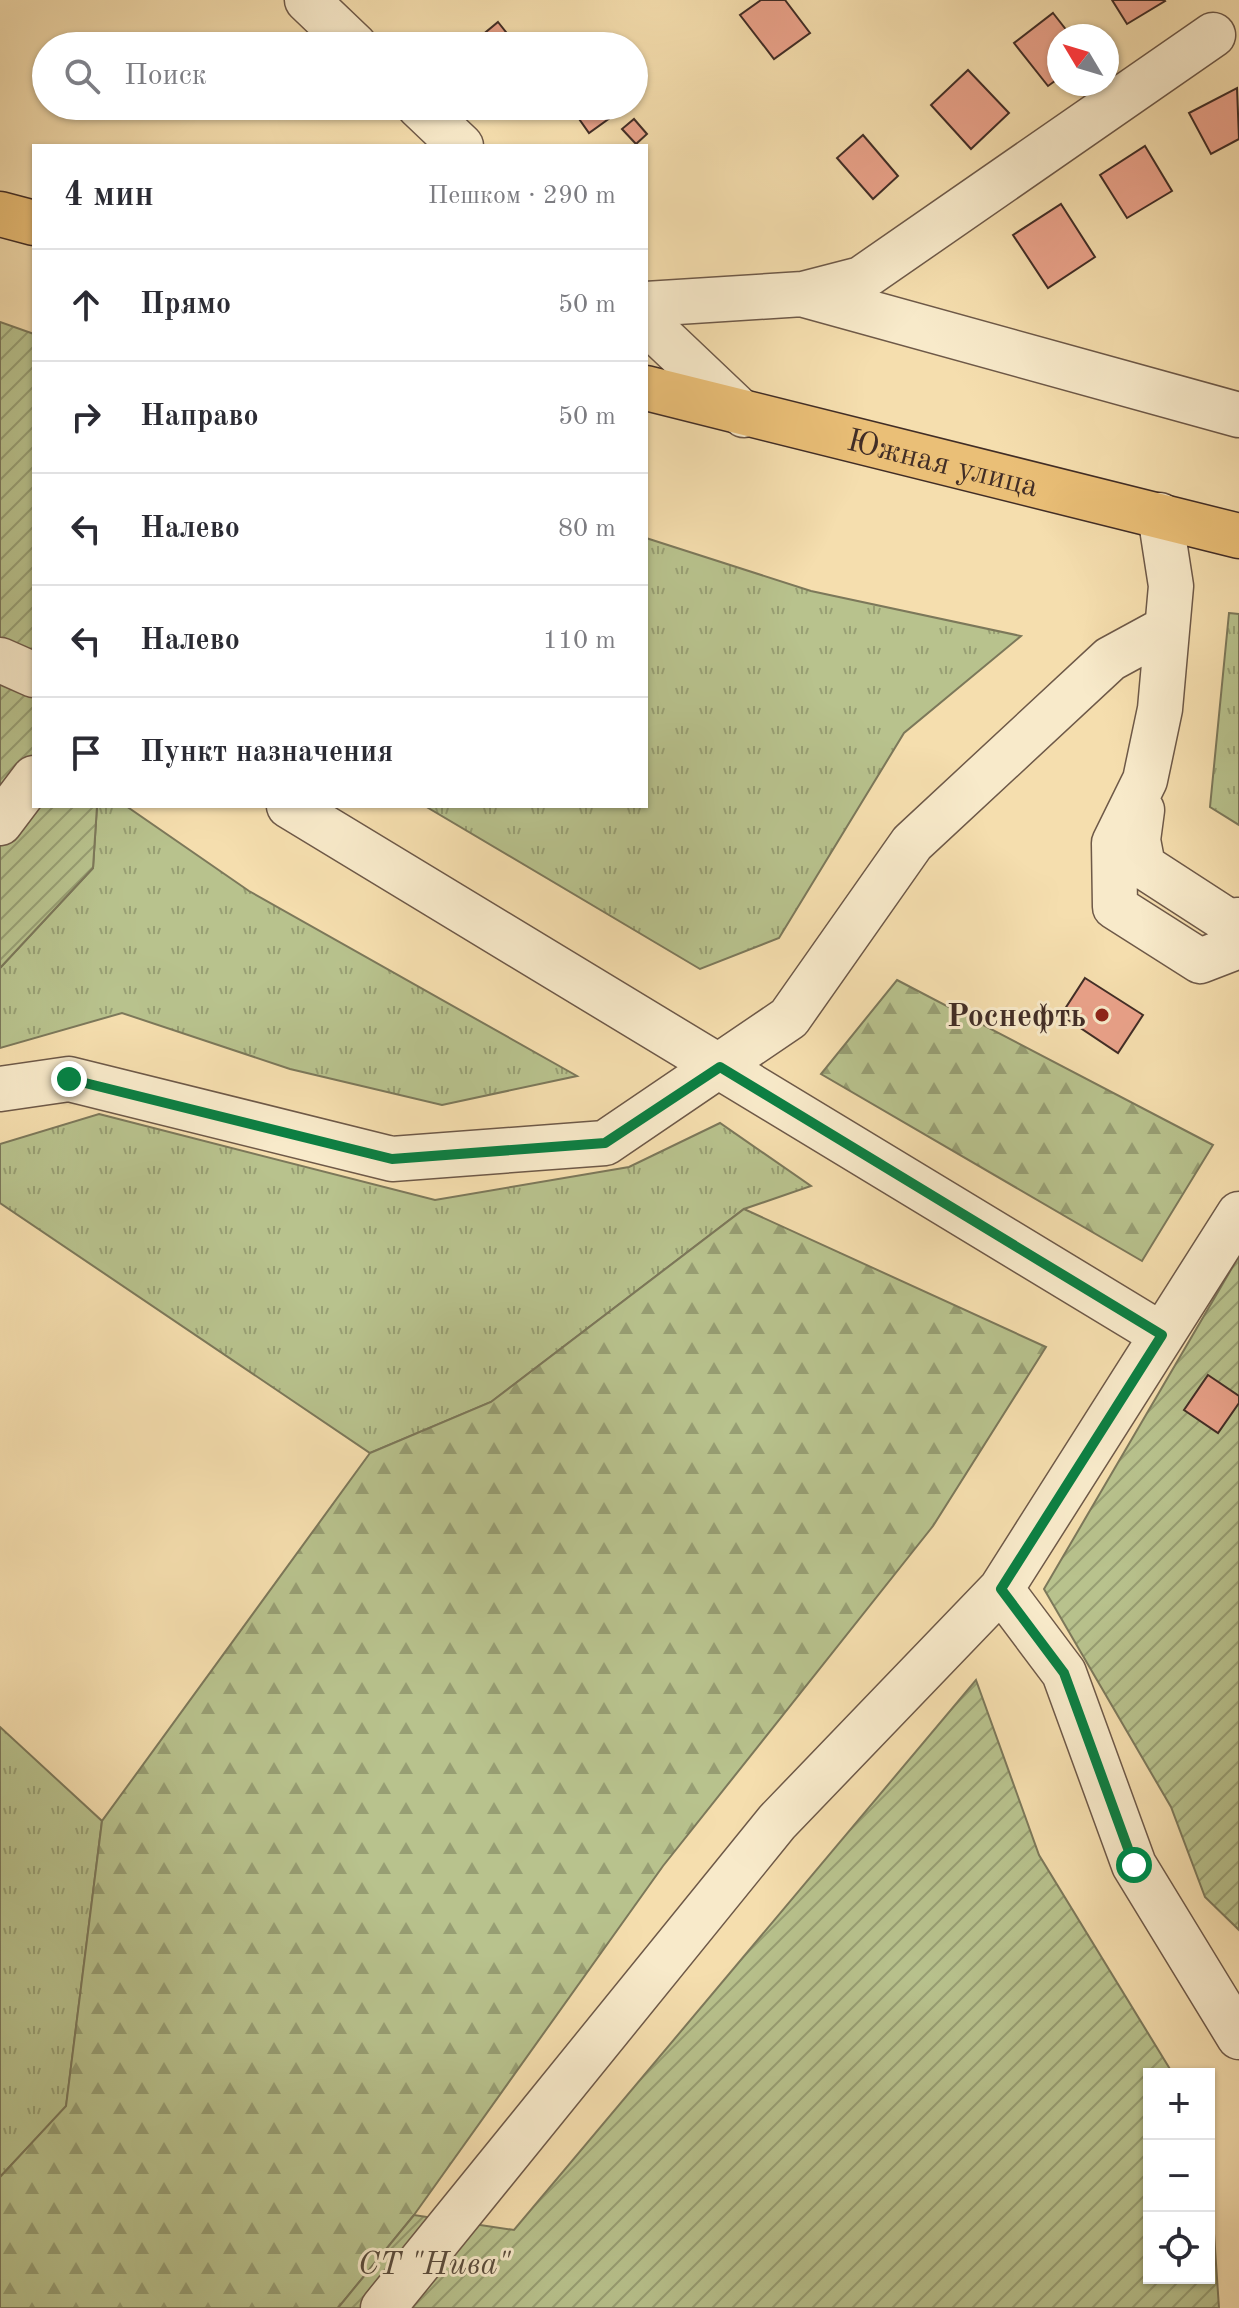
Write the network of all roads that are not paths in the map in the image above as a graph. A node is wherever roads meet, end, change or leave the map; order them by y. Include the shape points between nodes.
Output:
1 (307, 0) edge
2 (340, 32) edge
3 (1213, 35) dead end
4 (434, 120) edge
5 (459, 144) edge
6 (0, 214) edge
7 (32, 222) edge
8 (803, 294) junction
9 (648, 304) edge
10 (648, 324) edge
11 (648, 389) edge
12 (744, 415) junction
13 (1239, 415) edge
14 (1160, 515) junction
15 (1239, 536) edge
16 (1167, 628) junction
17 (0, 660) edge
18 (32, 674) edge
19 (1145, 780) junction
20 (32, 781) edge
21 (292, 808) edge
22 (0, 823) edge
23 (1239, 920) edge
24 (1239, 946) edge
25 (720, 1067) junction
26 (0, 1089) edge
27 (1239, 1214) edge
28 (1162, 1335) junction
29 (1001, 1589) junction
30 (1239, 2037) edge
31 (383, 2308) edge

1 - 2 street
3 - 8 street via 861,279
4 - 5 street
6 - 7 highway
8 - 9 street
8 - 13 street
10 - 12 street
11 - 12 highway, Южная улица
12 - 14 highway, Южная улица
14 - 15 highway, Южная улица
14 - 16 street via 1171,586
16 - 19 street via 1160,709
16 - 25 street via 1110,659 912,843 789,1018
17 - 18 street
19 - 23 street via 1138,840 1143,866 1228,921
19 - 24 street via 1114,843 1115,907 1200,961
20 - 22 street
21 - 25 street
25 - 26 street via 605,1143 392,1159 69,1079
25 - 28 street
27 - 28 street
28 - 29 street
29 - 30 street via 1064,1673 1134,1865
29 - 31 street via 777,1822

